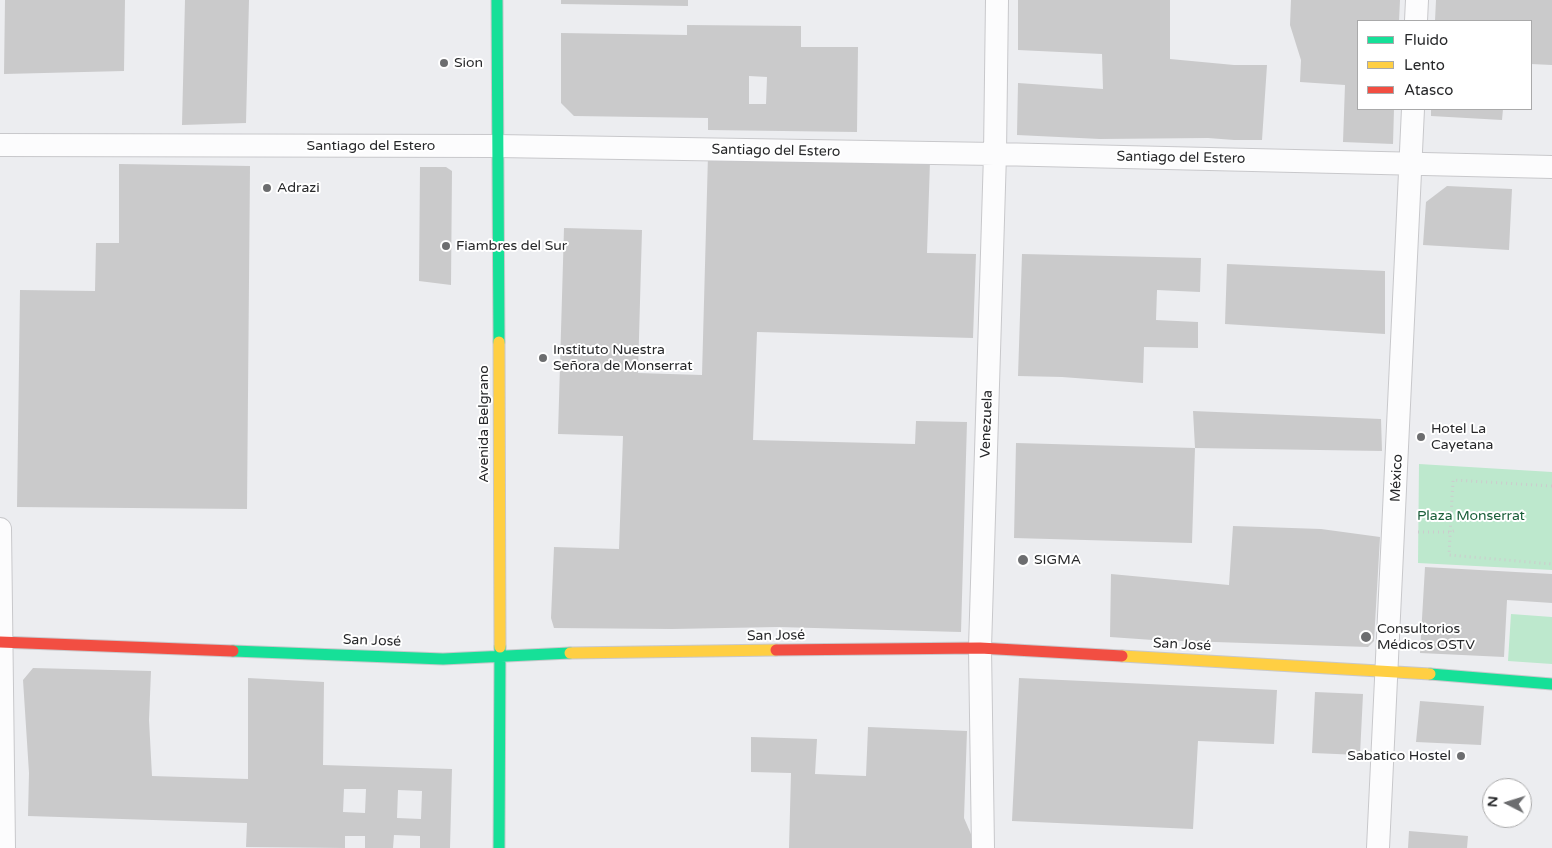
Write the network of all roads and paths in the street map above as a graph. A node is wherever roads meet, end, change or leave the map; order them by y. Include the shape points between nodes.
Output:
1 (497, 0) edge
2 (997, 0) edge
3 (1417, 0) edge
4 (1416, 20) edge
5 (1413, 110) edge
6 (0, 144) edge
7 (498, 146) junction
8 (995, 154) junction
9 (1411, 163) junction
10 (1552, 167) edge
11 (1552, 486) edge
12 (0, 529) edge
13 (1456, 530) dead end
14 (1418, 532) dead end
15 (1450, 532) junction
16 (1552, 564) edge
17 (1, 642) edge
18 (980, 648) junction
19 (500, 656) junction
20 (1388, 671) junction
21 (1552, 684) edge
22 (4, 848) edge
23 (499, 848) edge
24 (983, 848) edge
25 (1378, 848) edge

1 - 7 street, Avenida Belgrano
2 - 8 street, Venezuela
3 - 4 street
5 - 9 street, México
6 - 7 street, Santiago del Estero
7 - 8 street, Santiago del Estero
7 - 19 street, Avenida Belgrano
8 - 9 street, Santiago del Estero
8 - 18 street, Venezuela
9 - 10 street, Santiago del Estero
9 - 20 street, México
11 - 15 path via 1453,480
12 - 17 street
13 - 15 path
14 - 15 path
15 - 16 path via 1448,555
17 - 19 street, San José via 443,659
17 - 22 street
18 - 19 street, San José
18 - 20 street, San José
18 - 24 street, Venezuela
19 - 23 street, Avenida Belgrano
20 - 21 street, San José
20 - 25 street, México

